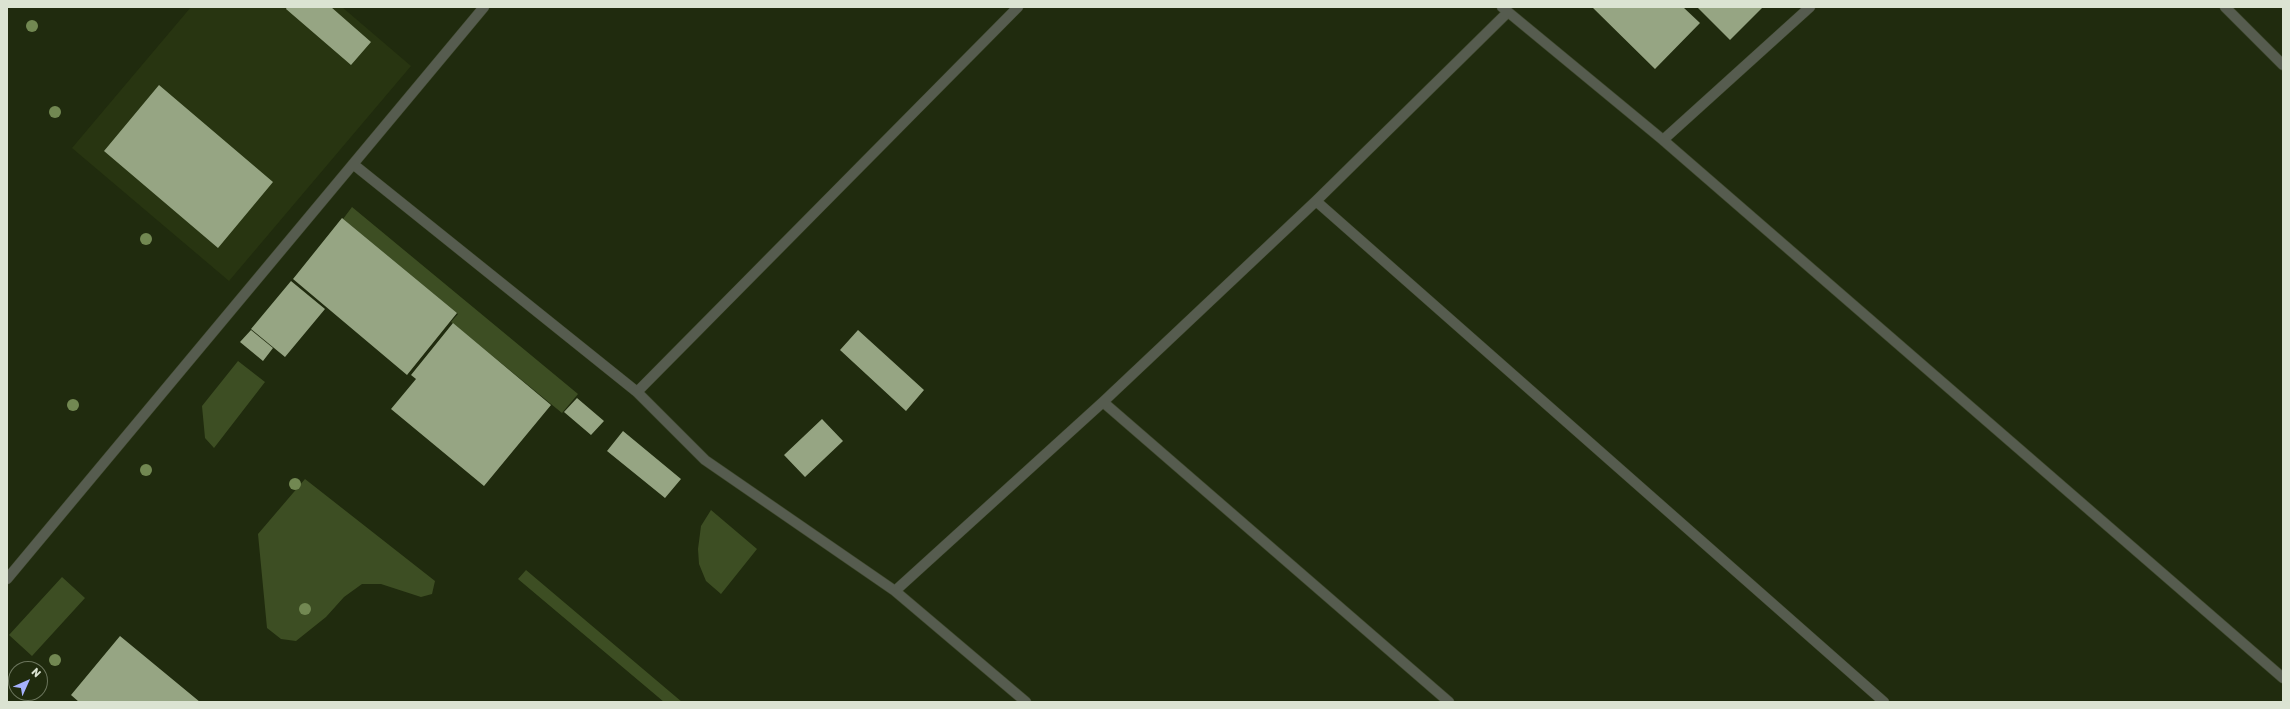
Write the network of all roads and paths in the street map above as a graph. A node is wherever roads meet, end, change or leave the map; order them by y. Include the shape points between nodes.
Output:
1 (484, 7) edge
2 (1018, 7) edge
3 (1810, 7) edge
4 (2225, 7) edge
5 (1505, 10) edge
6 (2283, 65) edge
7 (1663, 140) junction
8 (353, 164) junction
9 (1316, 201) junction
10 (637, 392) junction
11 (1102, 402) junction
12 (7, 579) edge
13 (895, 591) junction
14 (2283, 678) edge
15 (1026, 702) edge
16 (1449, 702) edge
17 (1884, 702) edge

1 - 8 street
2 - 10 street
3 - 7 street
4 - 6 street
5 - 7 street
5 - 9 street
7 - 14 street
8 - 10 street
8 - 12 street
9 - 11 street
9 - 17 street
10 - 13 street via 704,460
11 - 13 street
11 - 16 street
13 - 15 street

